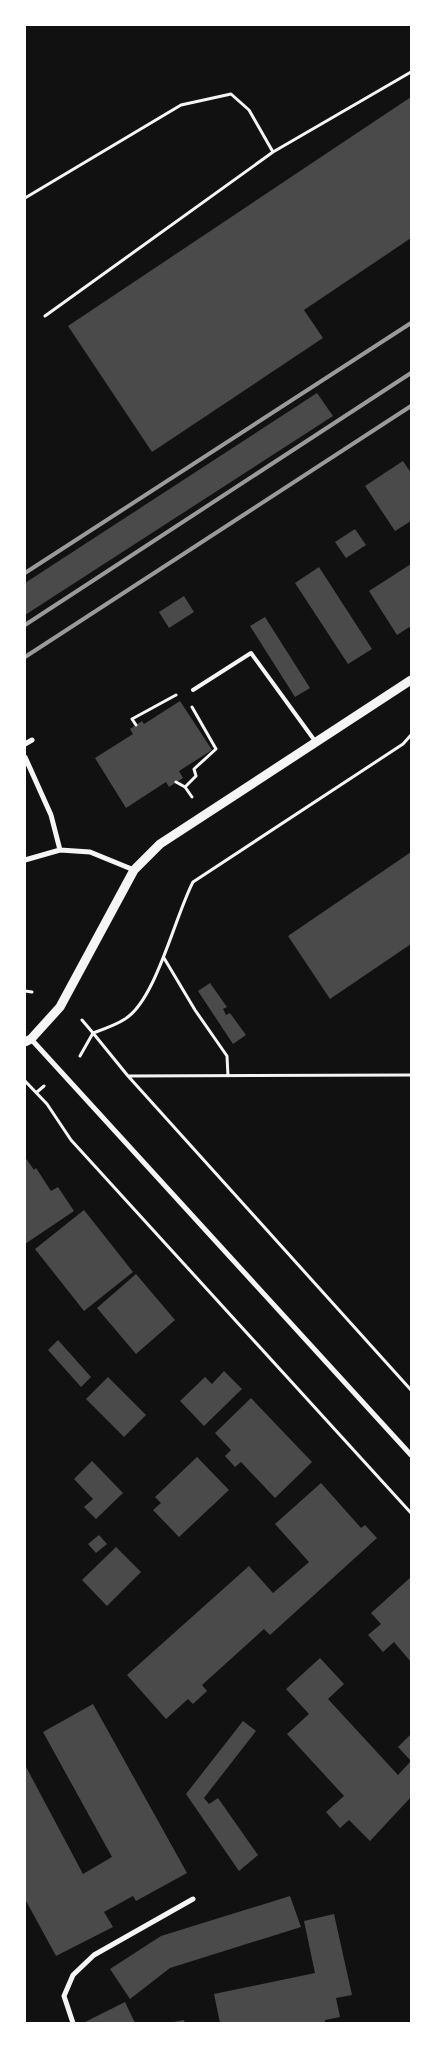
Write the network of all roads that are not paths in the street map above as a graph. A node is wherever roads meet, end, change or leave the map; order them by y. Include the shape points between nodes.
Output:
1 (411, 680) edge
2 (193, 690) dead end
3 (32, 740) dead end
4 (315, 742) junction
5 (25, 744) edge
6 (25, 757) edge
7 (60, 850) junction
8 (25, 860) edge
9 (134, 870) junction
10 (28, 1040) edge
11 (411, 1456) edge
12 (193, 1899) dead end
13 (74, 2023) edge

1 - 4 street
2 - 4 lane via 252,653
3 - 5 street
4 - 9 street via 160,844
6 - 7 street via 51,815
7 - 8 street
7 - 9 street via 90,852
9 - 10 street via 60,1007
10 - 11 street
12 - 13 street via 94,1955 73,1976 64,1996

